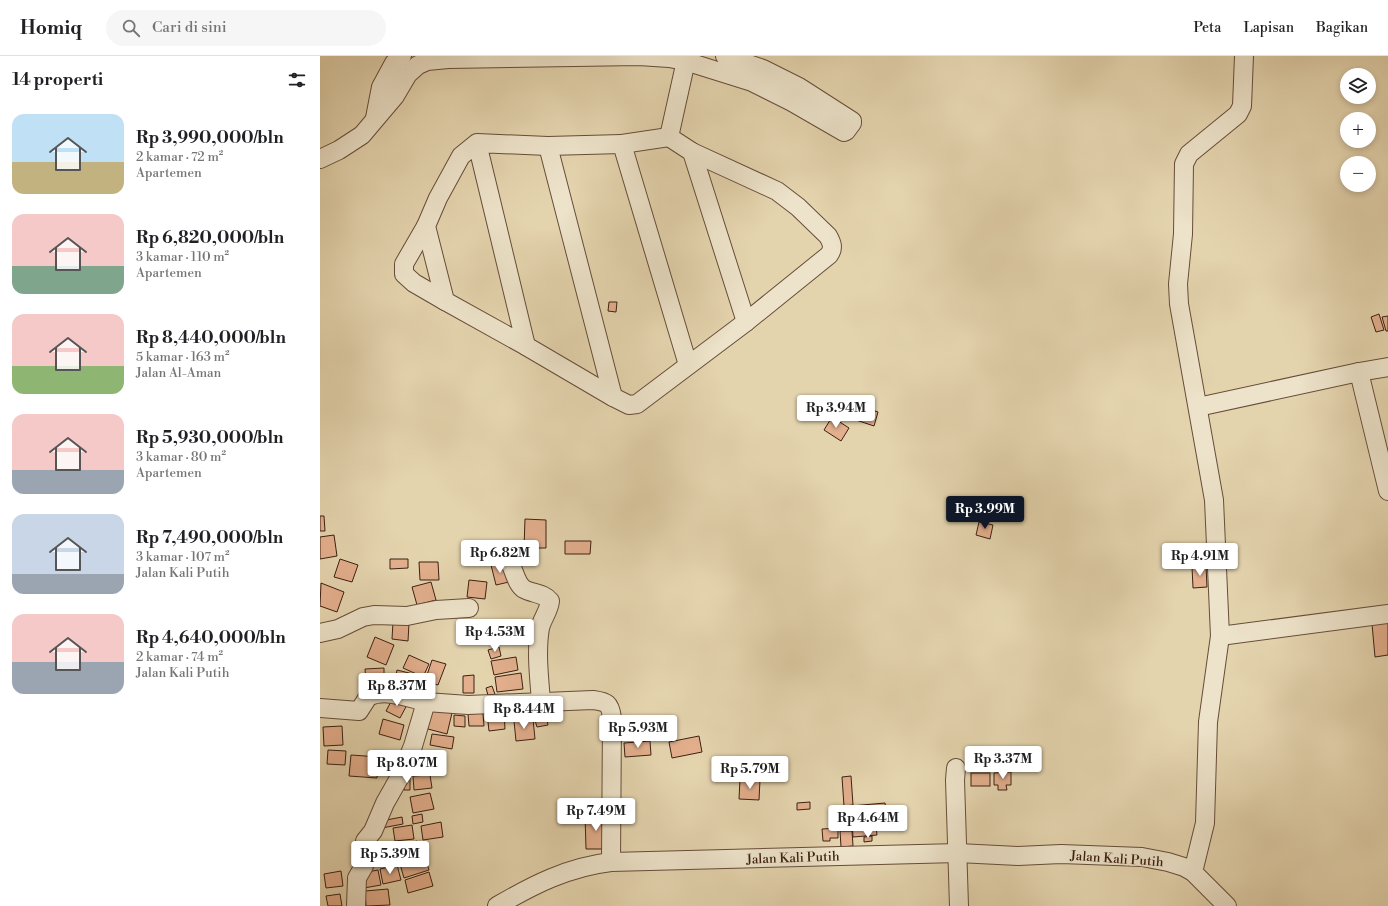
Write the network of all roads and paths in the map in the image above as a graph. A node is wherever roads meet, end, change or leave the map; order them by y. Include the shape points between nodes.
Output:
1 (402, 56) edge
2 (725, 56) edge
3 (1244, 56) edge
4 (686, 59) edge
5 (375, 118) junction
6 (669, 137) junction
7 (477, 143) junction
8 (622, 144) junction
9 (548, 146) junction
10 (692, 152) junction
11 (320, 159) edge
12 (426, 226) junction
13 (445, 301) junction
14 (746, 322) junction
15 (526, 346) junction
16 (688, 365) junction
17 (1388, 367) edge
18 (1359, 372) junction
19 (613, 397) junction
20 (1198, 407) junction
21 (1388, 491) edge
22 (509, 561) dead end
23 (469, 608) dead end
24 (1388, 614) edge
25 (320, 633) edge
26 (1220, 636) junction
27 (540, 701) junction
28 (426, 702) junction
29 (320, 708) edge
30 (956, 768) dead end
31 (958, 853) junction
32 (611, 862) junction
33 (1193, 872) junction
34 (356, 906) edge
35 (496, 906) edge
36 (959, 906) edge
37 (1226, 906) edge

1 - 5 street via 394,63 381,86
2 - 4 street via 763,69 799,87 852,121 852,124 844,132 752,82
3 - 20 street via 1242,106 1238,114 1190,154 1184,164 1184,211 1178,284 1182,323
4 - 5 street via 639,56 427,61 408,74 395,96
4 - 6 street
5 - 11 street via 362,135
6 - 8 street
6 - 10 street
7 - 9 street
7 - 12 street via 461,156
7 - 15 street
8 - 9 street
8 - 16 street
9 - 19 street
10 - 14 street
10 - 14 street via 777,191 798,207 832,243 833,248 829,255
12 - 13 street
12 - 13 street via 404,264 404,274 414,283
13 - 15 street
14 - 16 street
15 - 19 street
16 - 19 street via 637,404 629,405
17 - 18 street
18 - 20 street
18 - 21 street
20 - 26 street via 1214,500
22 - 27 street via 518,583 524,589 547,597 550,601 540,627
23 - 25 street via 436,610 407,616 374,615
24 - 26 street
26 - 33 street via 1208,722 1205,823
27 - 28 street via 468,704
27 - 32 street via 593,700 605,702 611,707
28 - 29 street via 380,694 368,697 358,711
28 - 34 street via 414,746 373,831 365,841 364,866 357,878
30 - 31 street
31 - 32 street, Jalan Kali Putih
31 - 33 street, Jalan Kali Putih via 1142,857 1168,862
31 - 36 street
32 - 35 street, Jalan Kali Putih via 556,875
33 - 37 street, Jalan Kali Putih

